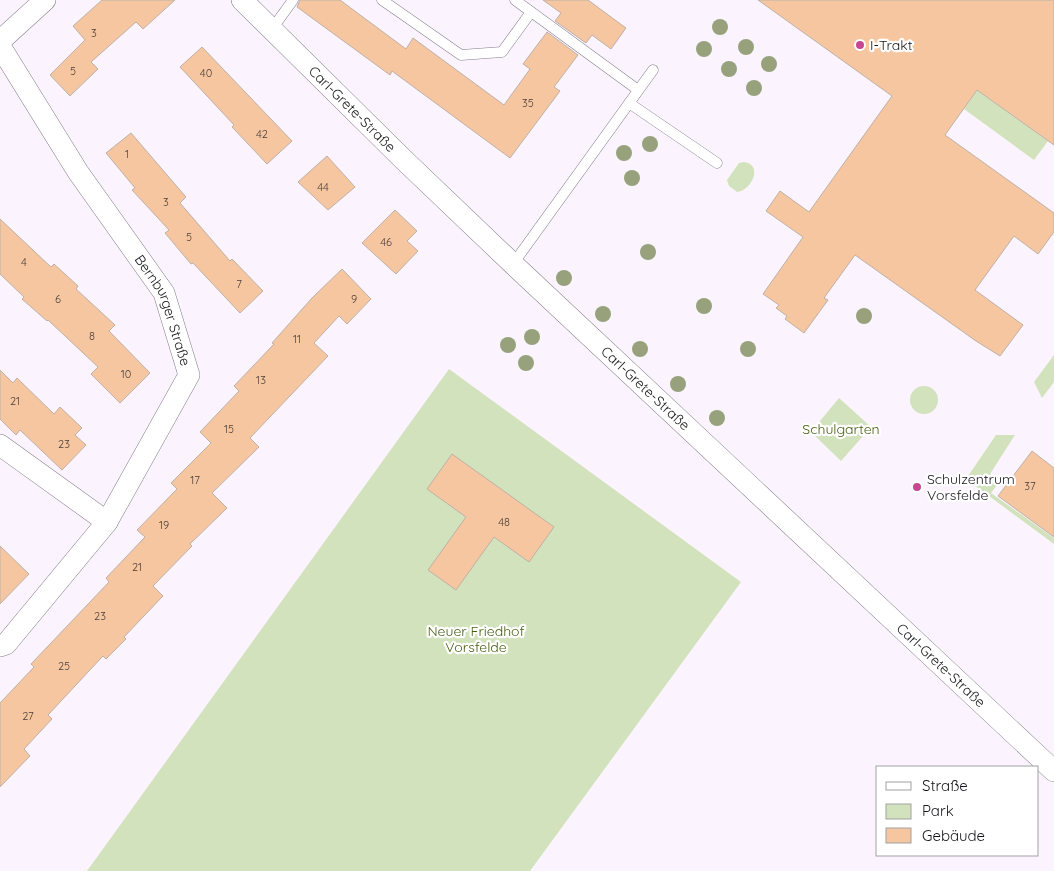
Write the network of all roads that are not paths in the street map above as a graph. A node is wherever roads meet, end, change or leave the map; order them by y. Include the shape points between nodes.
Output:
1 (45, 0) edge
2 (242, 0) edge
3 (293, 0) edge
4 (382, 0) edge
5 (515, 0) edge
6 (531, 12) junction
7 (272, 28) junction
8 (0, 41) edge
9 (0, 46) edge
10 (653, 70) dead end
11 (638, 90) junction
12 (629, 103) junction
13 (717, 163) dead end
14 (513, 264) junction
15 (0, 445) edge
16 (107, 522) junction
17 (0, 646) edge
18 (1054, 772) edge

1 - 8 street
2 - 7 street, Carl-Grete-Straße
3 - 7 lane
4 - 6 lane via 461,55 502,52
5 - 6 lane
6 - 11 lane
7 - 14 street, Carl-Grete-Straße
9 - 16 street, Bernburger Straße via 78,172 164,293 189,375
10 - 11 lane
11 - 12 lane
12 - 13 lane
12 - 14 lane
14 - 18 street, Carl-Grete-Straße
15 - 16 street
16 - 17 street, Bernburger Straße via 6,644

